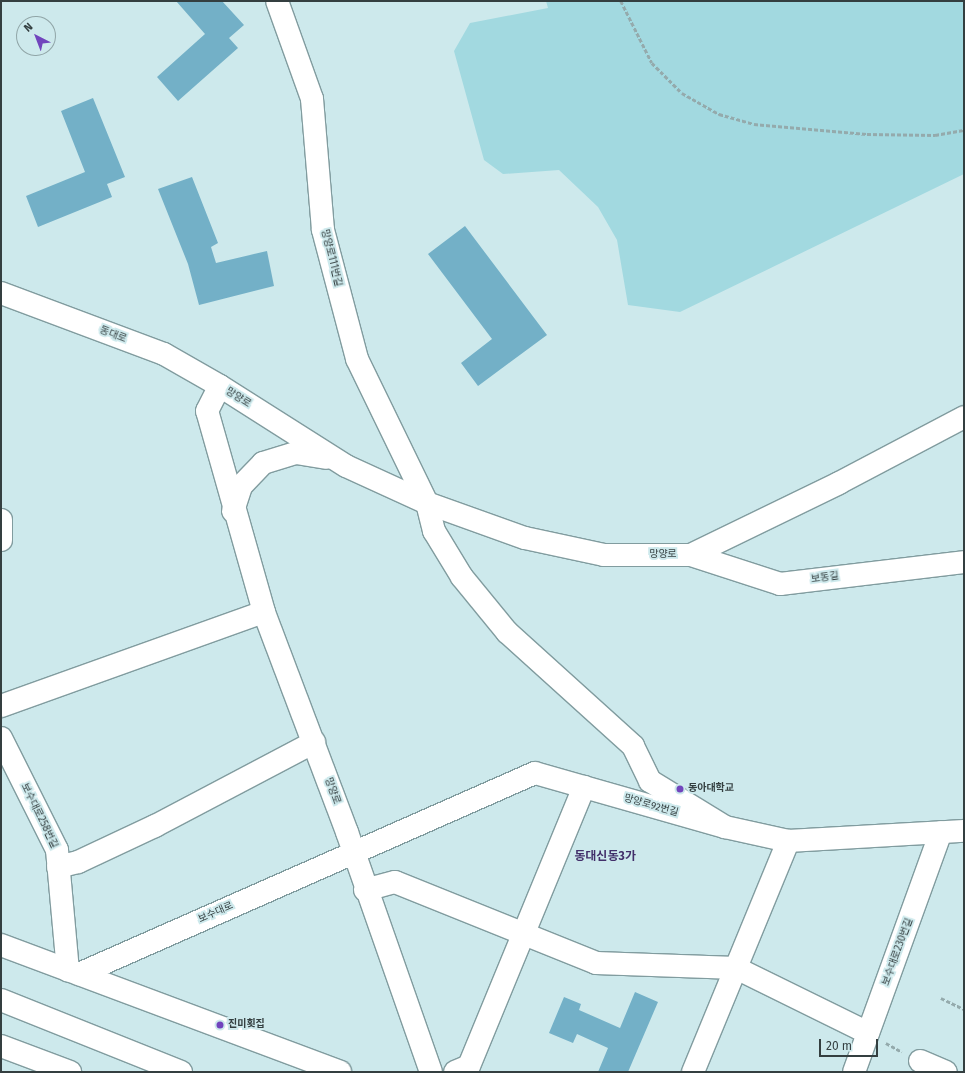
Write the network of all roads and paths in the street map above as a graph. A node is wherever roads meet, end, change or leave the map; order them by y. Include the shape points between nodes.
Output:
1 (277, 1) edge
2 (621, 1) edge
3 (964, 130) edge
4 (1, 293) edge
5 (220, 386) junction
6 (964, 417) edge
7 (346, 466) junction
8 (427, 503) junction
9 (233, 511) junction
10 (1, 520) edge
11 (1, 540) edge
12 (691, 554) junction
13 (964, 562) edge
14 (264, 612) junction
15 (1, 706) edge
16 (1, 738) edge
17 (314, 742) junction
18 (584, 787) junction
19 (725, 827) junction
20 (964, 831) edge
21 (941, 832) junction
22 (788, 841) junction
23 (353, 852) junction
24 (58, 867) junction
25 (365, 890) junction
26 (525, 935) junction
27 (1, 944) edge
28 (736, 968) junction
29 (74, 972) junction
30 (941, 998) dead end
31 (1, 1000) edge
32 (964, 1009) edge
33 (868, 1033) junction
34 (1, 1046) edge
35 (920, 1061) joint
36 (70, 1072) edge
37 (181, 1072) edge
38 (340, 1072) edge
39 (431, 1072) edge
40 (455, 1072) edge
41 (693, 1072) edge
42 (854, 1072) edge
43 (946, 1072) edge

1 - 8 street, 망양로111번길 via 312,99 323,230 357,358
2 - 3 path via 652,63 682,93 719,114 754,124 867,134 935,135
4 - 5 street, 동대로 via 164,354
5 - 7 street, 망양로
5 - 9 street, 망양로 via 207,411
6 - 12 street, 망양로 via 839,483
7 - 8 street, 망양로
7 - 9 street, 망양로 via 311,454 276,457 245,480
8 - 12 street, 망양로 via 525,538 604,555
8 - 19 street, 망양로111번길 via 434,531 462,577 507,632 633,746 650,781
9 - 14 street, 망양로
10 - 11 street
12 - 13 street, 보동길 via 780,584
14 - 15 street
14 - 17 street, 망양로
16 - 24 street, 보수대로258번길 via 57,850
17 - 23 street, 망양로
17 - 24 street via 155,826 78,862
18 - 19 street, 망양로92번길
18 - 23 street, 망양로92번길 via 535,773
18 - 26 street
19 - 22 street, 망양로92번길
20 - 21 street, 망양로92번길
21 - 22 street, 망양로92번길
21 - 33 street, 보수대로230번길
22 - 28 street
23 - 25 street, 망양로
23 - 29 street, 보수대로
24 - 29 street, 보수대로258번길
25 - 26 street via 395,882
25 - 39 street, 망양로
26 - 28 street via 596,964
26 - 40 street via 469,1066
27 - 29 street
28 - 33 street
28 - 41 street
29 - 38 street
30 - 32 path
31 - 37 street
33 - 35 path
33 - 42 street, 보수대로230번길
34 - 36 street
35 - 43 street

